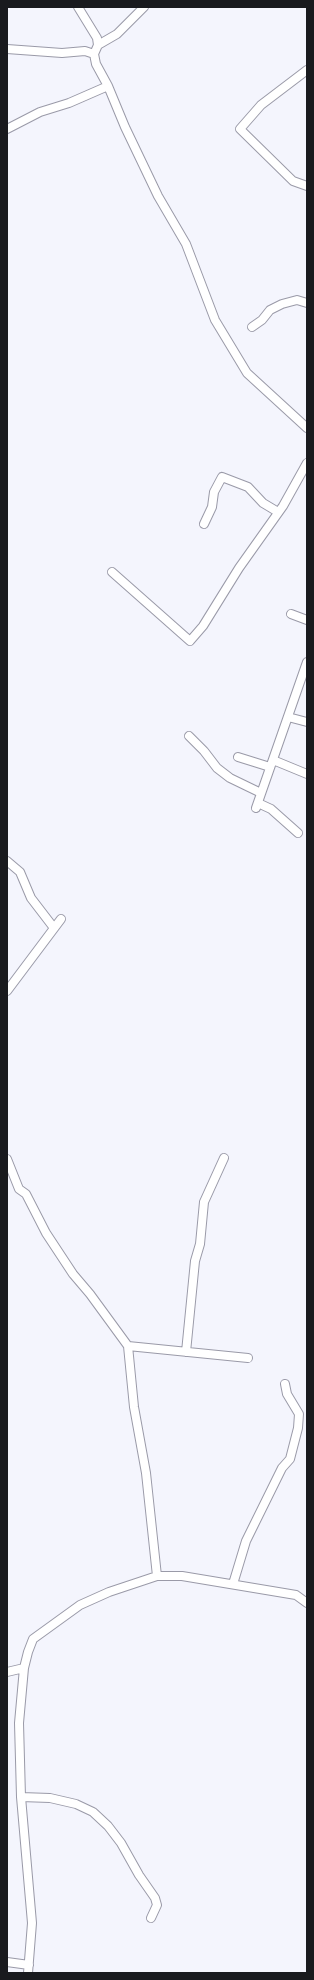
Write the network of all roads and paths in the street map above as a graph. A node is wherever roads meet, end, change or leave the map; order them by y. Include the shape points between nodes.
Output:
1 (78, 7) edge
2 (144, 7) edge
3 (98, 45) junction
4 (7, 48) edge
5 (94, 54) junction
6 (307, 70) edge
7 (108, 86) junction
8 (7, 128) edge
9 (307, 186) edge
10 (307, 303) edge
11 (252, 327) dead end
12 (307, 428) edge
13 (307, 463) edge
14 (278, 512) junction
15 (204, 524) dead end
16 (112, 572) dead end
17 (291, 614) dead end
18 (307, 620) edge
19 (307, 662) edge
20 (288, 717) junction
21 (307, 722) edge
22 (188, 736) dead end
23 (238, 757) dead end
24 (271, 764) junction
25 (307, 774) edge
26 (262, 793) junction
27 (298, 833) dead end
28 (7, 861) edge
29 (61, 919) dead end
30 (54, 928) junction
31 (7, 991) edge
32 (224, 1158) dead end
33 (7, 1159) edge
34 (128, 1346) junction
35 (186, 1352) junction
36 (248, 1358) dead end
37 (285, 1384) dead end
38 (157, 1576) junction
39 (233, 1584) junction
40 (307, 1603) edge
41 (24, 1668) junction
42 (7, 1672) edge
43 (21, 1797) junction
44 (151, 1918) dead end
45 (7, 1962) edge
46 (29, 1969) edge

1 - 3 street via 97,38
2 - 3 street via 117,34
3 - 5 street
4 - 5 street via 62,53 85,51
5 - 7 street via 96,64
6 - 9 street via 261,105 240,129 292,179
7 - 8 street via 40,112
7 - 12 street via 158,196 186,244 216,320 247,374
10 - 11 street via 297,300 282,304 270,310
13 - 14 street
14 - 15 street via 263,503 248,487 222,477 214,492 212,507
14 - 16 street via 203,626 190,641
17 - 18 street
19 - 20 street
20 - 21 street
20 - 24 street
22 - 26 street via 217,768 230,778
23 - 24 street
24 - 25 street
24 - 26 street
26 - 27 street via 257,806 270,810
28 - 30 street via 20,872 31,898
29 - 30 street
30 - 31 street
32 - 35 street via 204,1202
33 - 34 street via 19,1189 26,1194 46,1233 73,1274
34 - 35 street
34 - 38 street
35 - 36 street
37 - 39 street via 287,1394 299,1414 290,1459 282,1468 246,1540
38 - 39 street via 182,1576
38 - 41 street via 80,1605 43,1630 33,1639
39 - 40 street via 296,1595
41 - 42 street
41 - 43 street via 19,1723
43 - 44 street via 50,1798 76,1804 93,1812 121,1843 138,1875 155,1898 157,1905
43 - 46 street via 32,1923
45 - 46 street

